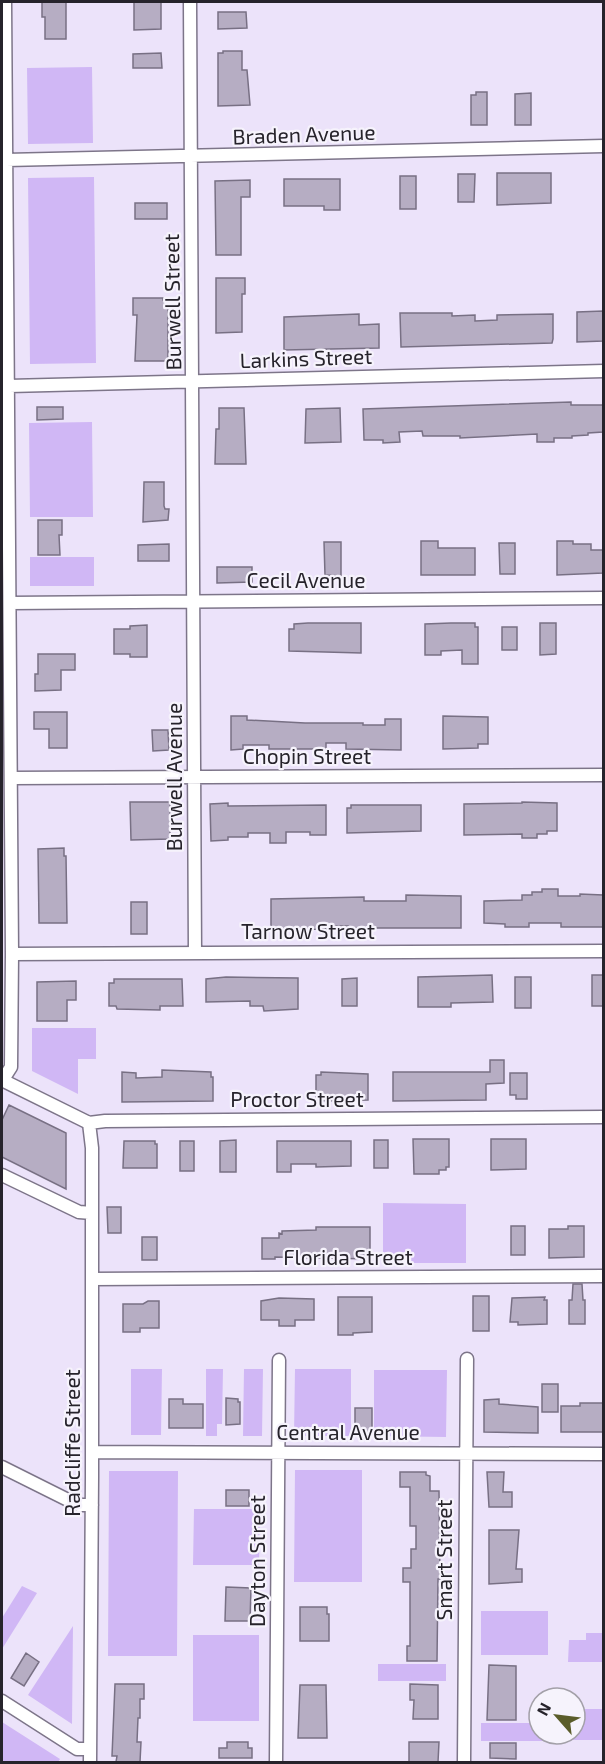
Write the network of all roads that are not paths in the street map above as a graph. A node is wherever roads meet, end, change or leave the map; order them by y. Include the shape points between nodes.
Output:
1 (5, 2) edge
2 (190, 2) edge
3 (603, 146) edge
4 (190, 157) junction
5 (6, 160) junction
6 (3, 280) edge
7 (603, 371) edge
8 (193, 382) junction
9 (9, 386) junction
10 (603, 598) edge
11 (194, 601) junction
12 (10, 603) junction
13 (6, 689) edge
14 (603, 775) edge
15 (194, 777) junction
16 (12, 778) junction
17 (603, 951) edge
18 (195, 952) junction
19 (12, 954) junction
20 (2, 1080) edge
21 (603, 1118) edge
22 (89, 1123) junction
23 (2, 1174) edge
24 (92, 1213) junction
25 (603, 1276) edge
26 (92, 1279) junction
27 (466, 1359) dead end
28 (279, 1360) dead end
29 (92, 1452) junction
30 (278, 1452) junction
31 (465, 1453) junction
32 (603, 1455) edge
33 (2, 1467) edge
34 (92, 1505) junction
35 (2, 1701) edge
36 (90, 1749) junction
37 (90, 1762) edge
38 (276, 1762) edge
39 (464, 1762) edge

1 - 5 street
2 - 4 street, Burwell Street
3 - 4 street, Braden Avenue
4 - 5 street, Braden Avenue
4 - 8 street, Burwell Street
5 - 6 street
6 - 9 street
7 - 8 street, Larkins Street
8 - 9 street, Larkins Street
8 - 11 street, Burwell Street
9 - 12 street
10 - 11 street, Cecil Avenue
11 - 12 street, Cecil Avenue
11 - 15 street, Burwell Avenue
12 - 13 street
13 - 16 street
14 - 15 street, Chopin Street
15 - 16 street, Chopin Street
15 - 18 street, Burwell Avenue
16 - 19 street
17 - 18 street, Tarnow Street
18 - 19 street, Tarnow Street
19 - 20 street via 11,1066
20 - 22 street, Proctor Street
21 - 22 street, Proctor Street
22 - 24 street, Radcliffe Street
23 - 24 street via 79,1212
24 - 26 street, Radcliffe Street
25 - 26 street, Florida Street
26 - 29 street, Radcliffe Street
27 - 31 street, Smart Street
28 - 30 street, Dayton Street
29 - 30 street, Central Avenue
29 - 34 street, Radcliffe Street
30 - 31 street, Central Avenue
30 - 38 street, Dayton Street
31 - 32 street, Central Avenue
31 - 39 street, Smart Street
33 - 34 street via 78,1505
34 - 36 street, Radcliffe Street
35 - 36 street via 77,1749
36 - 37 street, Radcliffe Street

